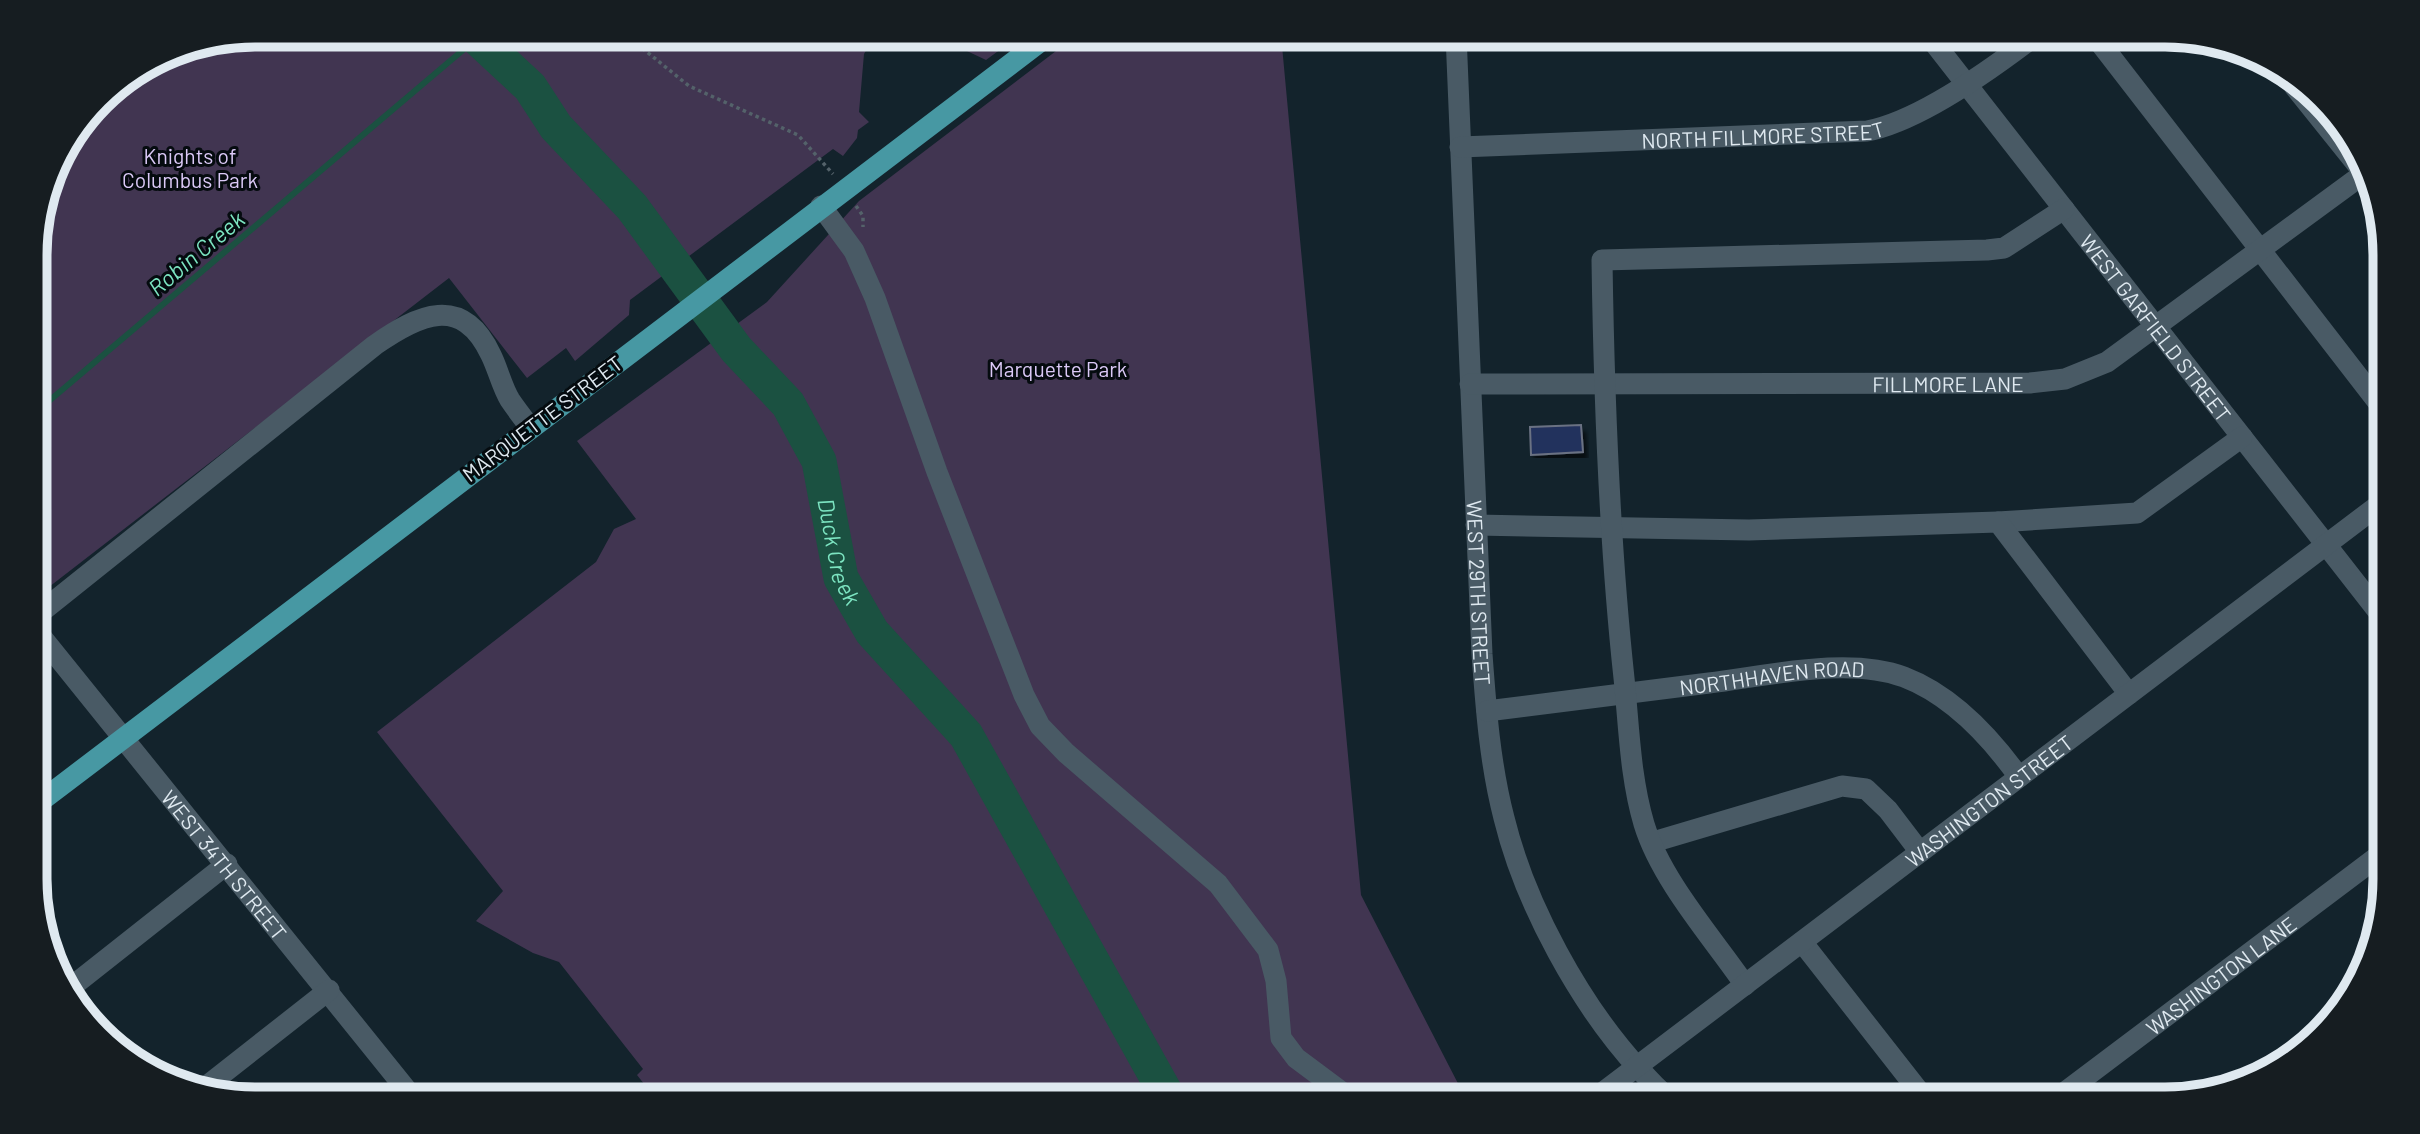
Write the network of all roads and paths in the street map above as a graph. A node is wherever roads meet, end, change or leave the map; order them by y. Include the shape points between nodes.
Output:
1 (1456, 47) edge
2 (1937, 47) edge
3 (2018, 47) edge
4 (2103, 47) edge
5 (642, 48) edge
6 (1032, 48) edge
7 (1965, 83) junction
8 (2311, 107) edge
9 (2338, 141) edge
10 (1460, 147) junction
11 (2358, 178) edge
12 (845, 190) junction
13 (821, 206) junction
14 (2064, 209) junction
15 (854, 251) junction
16 (2261, 251) junction
17 (2156, 328) junction
18 (1471, 384) junction
19 (1604, 384) junction
20 (2373, 396) edge
21 (530, 426) junction
22 (2242, 437) junction
23 (2373, 509) edge
24 (1998, 522) junction
25 (1476, 526) junction
26 (1612, 528) junction
27 (2326, 545) junction
28 (2373, 605) edge
29 (47, 607) edge
30 (47, 645) edge
31 (1625, 694) junction
32 (2129, 694) junction
33 (1486, 711) junction
34 (123, 737) junction
35 (2019, 777) junction
36 (47, 796) edge
37 (1653, 842) junction
38 (1920, 852) junction
39 (2373, 860) edge
40 (227, 864) junction
41 (1802, 942) junction
42 (75, 984) edge
43 (1745, 985) junction
44 (329, 990) junction
45 (1637, 1066) junction
46 (212, 1082) edge
47 (1335, 1086) edge
48 (1611, 1086) edge
49 (1658, 1086) edge
50 (1915, 1086) edge
51 (2073, 1086) edge
52 (405, 1087) edge

1 - 10 street, WEST 29TH STREET
2 - 7 street, WEST GARFIELD STREET
3 - 7 street, NORTH FILLMORE STREET
4 - 16 street
5 - 12 path via 689,86 798,135
6 - 12 main road, MARQUETTE STREET
7 - 10 street, NORTH FILLMORE STREET via 1891,127 1867,131
7 - 14 street, WEST GARFIELD STREET
8 - 9 street
10 - 18 street, WEST 29TH STREET
11 - 16 street, FILLMORE LANE
12 - 13 main road, MARQUETTE STREET
12 - 15 path via 863,216 862,243
13 - 15 street
13 - 21 main road, MARQUETTE STREET
14 - 17 street, WEST GARFIELD STREET
14 - 19 street via 2004,248 1987,250 1602,260
15 - 47 street via 1024,695 1040,726 1218,884 1268,950 1282,1038 1296,1058
16 - 17 street, FILLMORE LANE
16 - 20 street
17 - 19 street, FILLMORE LANE via 2107,362 2065,379 2030,383
17 - 22 street, WEST GARFIELD STREET
18 - 19 street, FILLMORE LANE
18 - 25 street, WEST 29TH STREET
19 - 26 street
21 - 29 street via 509,399 480,335 466,323 435,315 409,321
21 - 34 main road, MARQUETTE STREET
22 - 24 street via 2137,513
22 - 27 street, WEST GARFIELD STREET
23 - 27 street, WASHINGTON STREET
24 - 26 street via 1749,530
24 - 32 street
25 - 26 street
25 - 33 street, WEST 29TH STREET
26 - 31 street
27 - 28 street, WEST GARFIELD STREET
27 - 32 street, WASHINGTON STREET
30 - 34 street, WEST 34TH STREET
31 - 33 street, NORTHHAVEN ROAD
31 - 35 street, NORTHHAVEN ROAD via 1810,670 1865,668 1930,688 1994,743
31 - 37 street via 1634,777
32 - 35 street, WASHINGTON STREET
33 - 45 street, WEST 29TH STREET via 1504,821 1535,903 1576,988
34 - 36 main road, MARQUETTE STREET
34 - 40 street, WEST 34TH STREET
35 - 38 street, WASHINGTON STREET
37 - 38 street via 1842,786 1866,789
37 - 43 street via 1668,875
38 - 41 street, WASHINGTON STREET
39 - 51 street, WASHINGTON LANE
40 - 42 street
40 - 44 street, WEST 34TH STREET
41 - 43 street, WASHINGTON STREET
41 - 50 street
43 - 45 street, WASHINGTON STREET
44 - 46 street
44 - 52 street, WEST 34TH STREET
45 - 48 street, WASHINGTON STREET
45 - 49 street, WEST 29TH STREET

